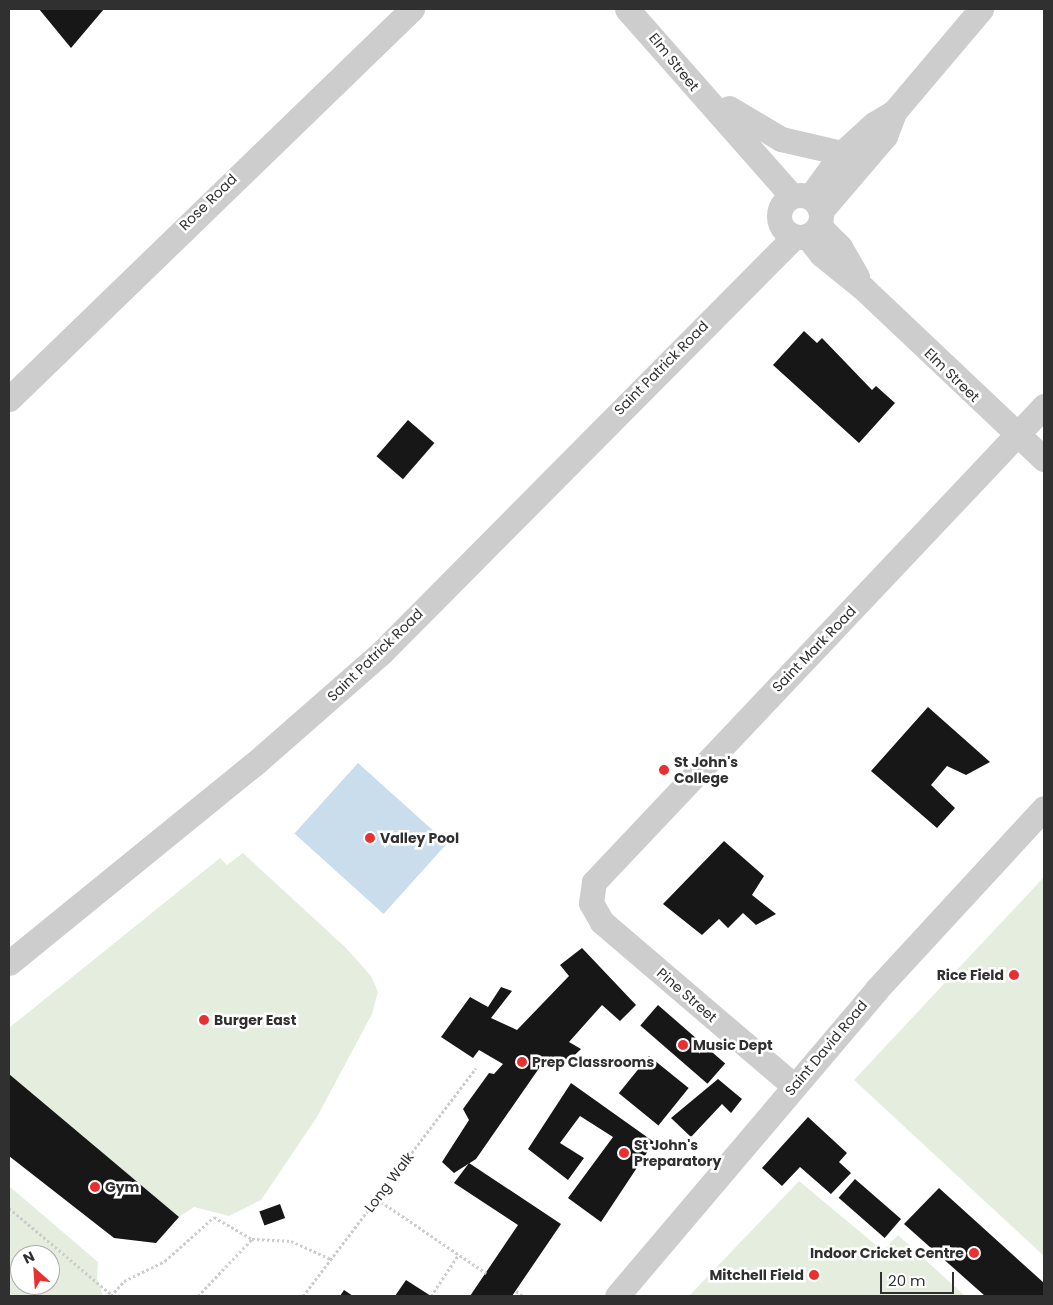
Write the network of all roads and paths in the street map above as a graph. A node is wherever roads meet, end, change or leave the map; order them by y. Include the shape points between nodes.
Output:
1 (412, 9) edge
2 (627, 9) edge
3 (981, 9) edge
4 (690, 81) junction
5 (894, 112) junction
6 (842, 153) junction
7 (801, 217) junction
8 (9, 399) edge
9 (1044, 406) edge
10 (1018, 436) junction
11 (1044, 459) edge
12 (1044, 808) edge
13 (590, 896) joint
14 (9, 963) edge
15 (476, 1068) dead end
16 (794, 1086) junction
17 (377, 1199) junction
18 (9, 1208) edge
19 (252, 1239) junction
20 (459, 1254) junction
21 (331, 1260) junction
22 (486, 1273) dead end
23 (516, 1291) dead end
24 (111, 1296) edge
25 (198, 1296) edge
26 (303, 1296) edge
27 (431, 1296) edge
28 (523, 1296) edge
29 (617, 1296) edge

1 - 8 street, Rose Road
2 - 4 street, Elm Street
3 - 5 street, Saint Patrick Road
4 - 6 street via 781,139
4 - 7 street, Elm Street via 718,117 738,131
5 - 6 street, Saint Patrick Road via 874,124
5 - 7 street, Saint Patrick Road via 885,136
6 - 7 street, Saint Patrick Road
7 - 10 street, Elm Street via 821,254 863,288
7 - 14 street, Saint Patrick Road via 735,278 713,316 382,652 253,766
9 - 10 street, Saint Mark Road
10 - 11 street, Elm Street
10 - 13 street, Saint Mark Road via 597,876
12 - 16 street, Saint David Road via 877,989
13 - 16 street, Pine Street via 602,922
15 - 17 path, Long Walk
16 - 29 street, Saint David Road
17 - 20 path
17 - 21 path, Long Walk
18 - 24 path
19 - 21 path via 291,1241
19 - 24 path via 214,1217 165,1260 124,1281
19 - 25 path
20 - 22 path
20 - 27 path
21 - 26 path, Long Walk
23 - 28 path

